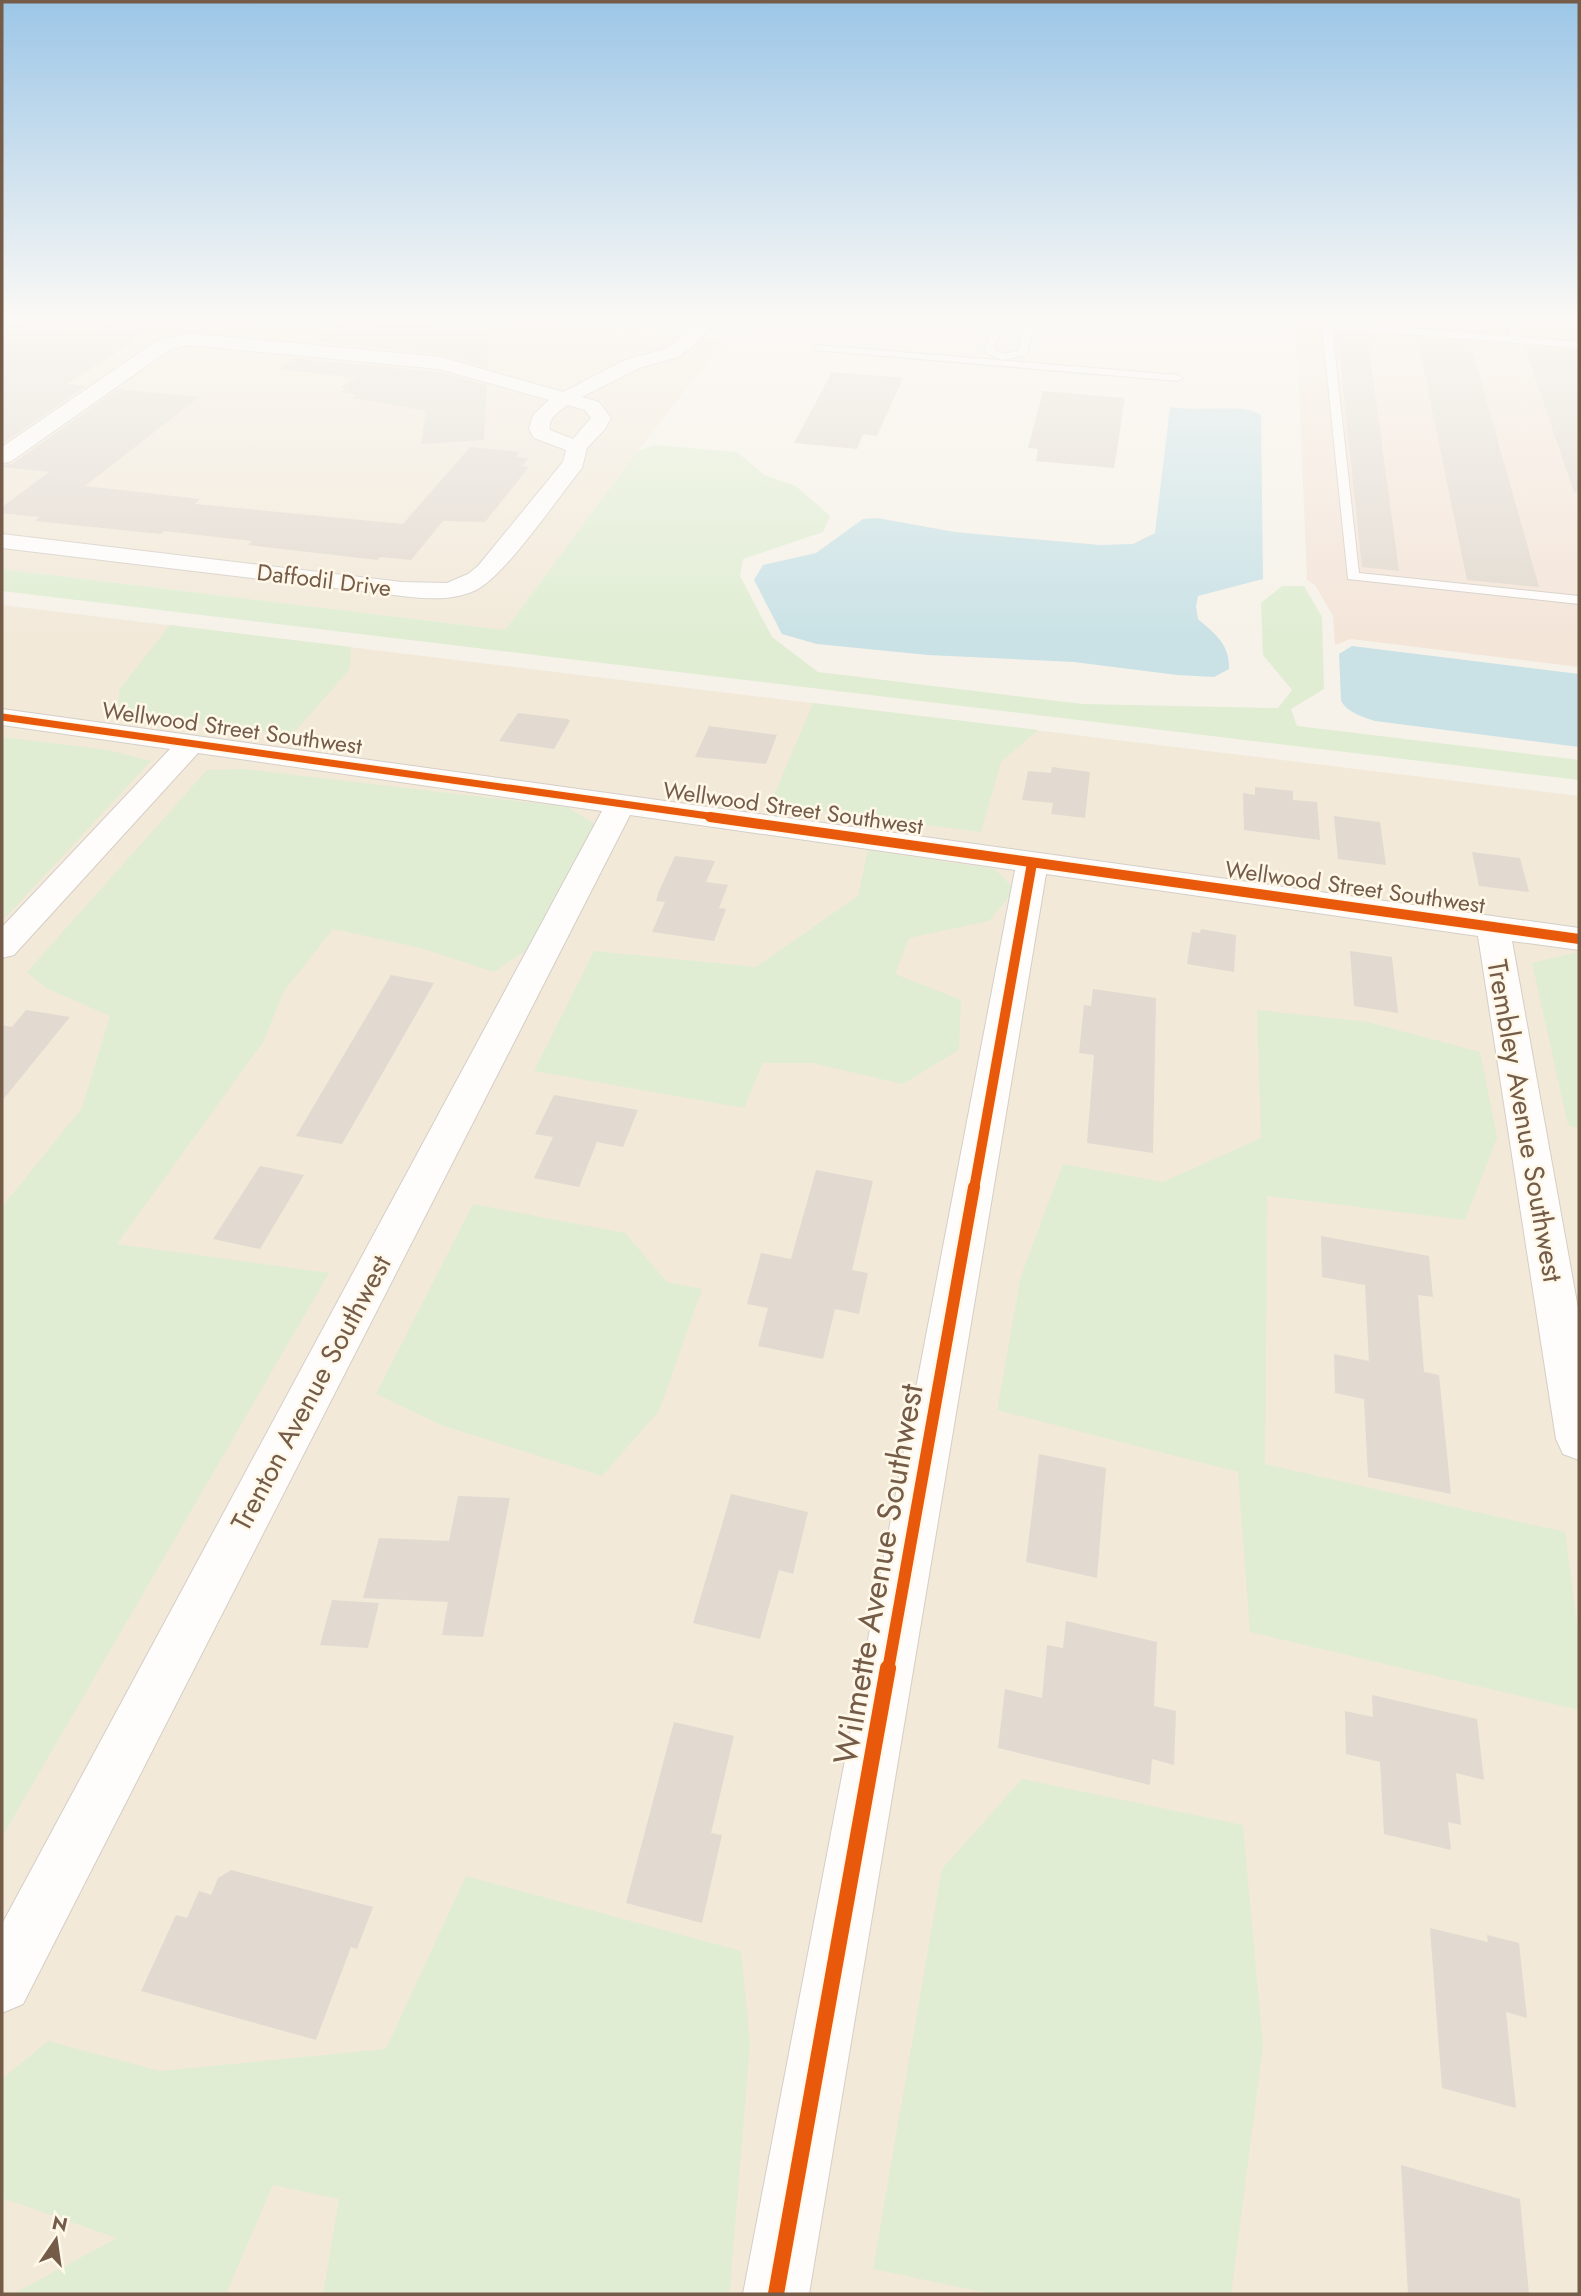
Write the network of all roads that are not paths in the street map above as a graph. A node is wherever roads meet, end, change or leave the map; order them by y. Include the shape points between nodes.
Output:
1 (52, 422) edge
2 (539, 422) edge
3 (599, 422) edge
4 (1337, 422) edge
5 (577, 447) junction
6 (2, 457) edge
7 (2, 541) edge
8 (1579, 600) edge
9 (2, 717) edge
10 (192, 743) junction
11 (621, 804) junction
12 (1032, 863) junction
13 (1493, 927) junction
14 (1579, 939) edge
15 (2, 947) edge
16 (1579, 1439) edge
17 (2, 1983) edge
18 (776, 2294) edge

1 - 6 street
2 - 5 street via 541,434
3 - 5 street, Daffodil Drive
4 - 8 lane via 1353,576
5 - 7 street, Daffodil Drive via 574,463 487,571 458,590 402,589
9 - 10 street, Wellwood Street Southwest
10 - 11 street, Wellwood Street Southwest
10 - 15 street
11 - 12 street, Wellwood Street Southwest
11 - 17 street, Trenton Avenue Southwest
12 - 13 street, Wellwood Street Southwest
12 - 18 street, Wilmette Avenue Southwest
13 - 14 street, Wellwood Street Southwest
13 - 16 street, Trembley Avenue Southwest

